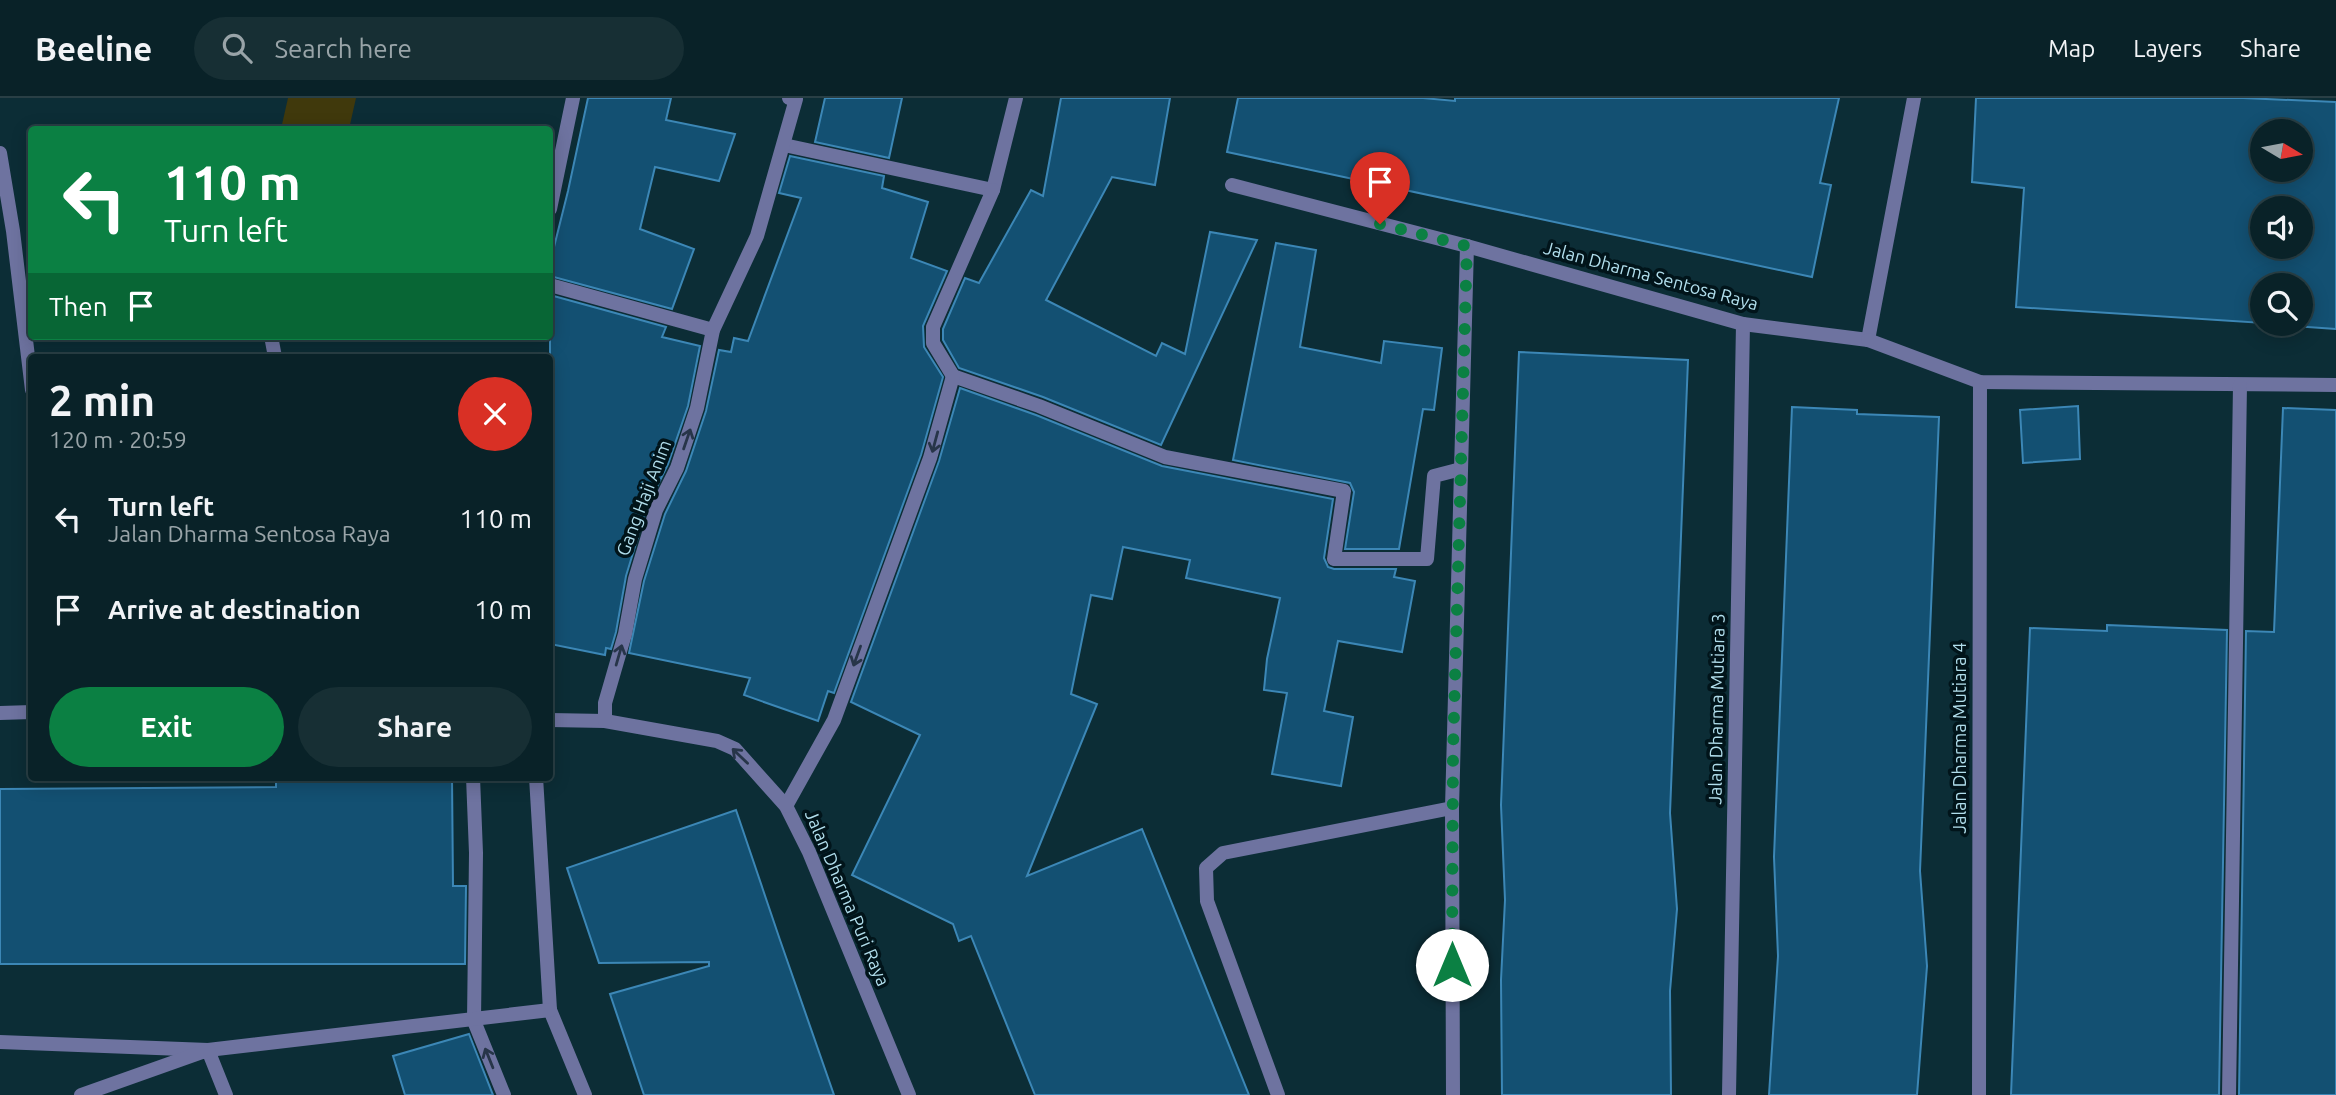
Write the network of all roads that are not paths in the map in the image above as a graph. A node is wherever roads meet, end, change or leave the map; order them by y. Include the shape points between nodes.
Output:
1 (573, 98) edge
2 (1016, 98) edge
3 (1914, 98) edge
4 (794, 99) edge
5 (784, 145) junction
6 (0, 153) edge
7 (1233, 186) dead end
8 (993, 190) junction
9 (553, 195) edge
10 (1467, 246) junction
11 (553, 286) edge
12 (1743, 324) junction
13 (713, 330) junction
14 (1868, 340) junction
15 (28, 357) edge
16 (953, 376) junction
17 (1980, 382) junction
18 (2240, 385) junction
19 (2336, 385) edge
20 (1461, 469) junction
21 (28, 712) edge
22 (0, 713) edge
23 (553, 720) edge
24 (605, 721) junction
25 (473, 781) edge
26 (536, 781) edge
27 (786, 806) junction
28 (1452, 808) junction
29 (550, 1010) junction
30 (474, 1021) junction
31 (0, 1042) edge
32 (208, 1050) junction
33 (81, 1095) edge
34 (226, 1095) edge
35 (504, 1095) edge
36 (585, 1095) edge
37 (909, 1095) edge
38 (1278, 1095) edge
39 (1452, 1095) edge
40 (1729, 1095) edge
41 (1979, 1095) edge
42 (2228, 1095) edge

1 - 9 street
2 - 8 street
3 - 14 street
4 - 5 street, Gang Haji Anim
5 - 8 street
5 - 13 street, Gang Haji Anim via 757,236
6 - 15 street
7 - 10 street, Jalan Dharma Sentosa Raya
8 - 16 street via 933,327 933,343
10 - 12 street, Jalan Dharma Sentosa Raya
10 - 20 street
11 - 13 street
12 - 14 street, Jalan Dharma Sentosa Raya
12 - 40 street, Jalan Dharma Mutiara 3
24 -> 13 street, Gang Haji Anim via 605,703 635,579 656,510 677,468 697,408
14 - 17 street, Jalan Dharma Sentosa Raya
16 - 20 street via 1165,457 1344,491 1334,559 1427,559 1434,476
16 -> 27 street via 930,458 834,720
17 - 18 street, Jalan Dharma Sentosa Raya
17 - 41 street, Jalan Dharma Mutiara 4
18 - 19 street, Jalan Dharma Sentosa Raya
18 - 42 street
20 - 28 street
21 - 22 street
23 - 24 street, Jalan Dharma Puri Raya
27 -> 24 street, Jalan Dharma Puri Raya via 735,749 717,741
25 - 30 street
26 - 29 street
27 - 37 street, Jalan Dharma Puri Raya
28 - 38 street via 1223,853 1206,868 1208,901
28 - 39 street
29 - 30 street
29 - 36 street
30 - 32 street
35 -> 30 street
31 - 32 street
32 - 33 street
32 - 34 street

